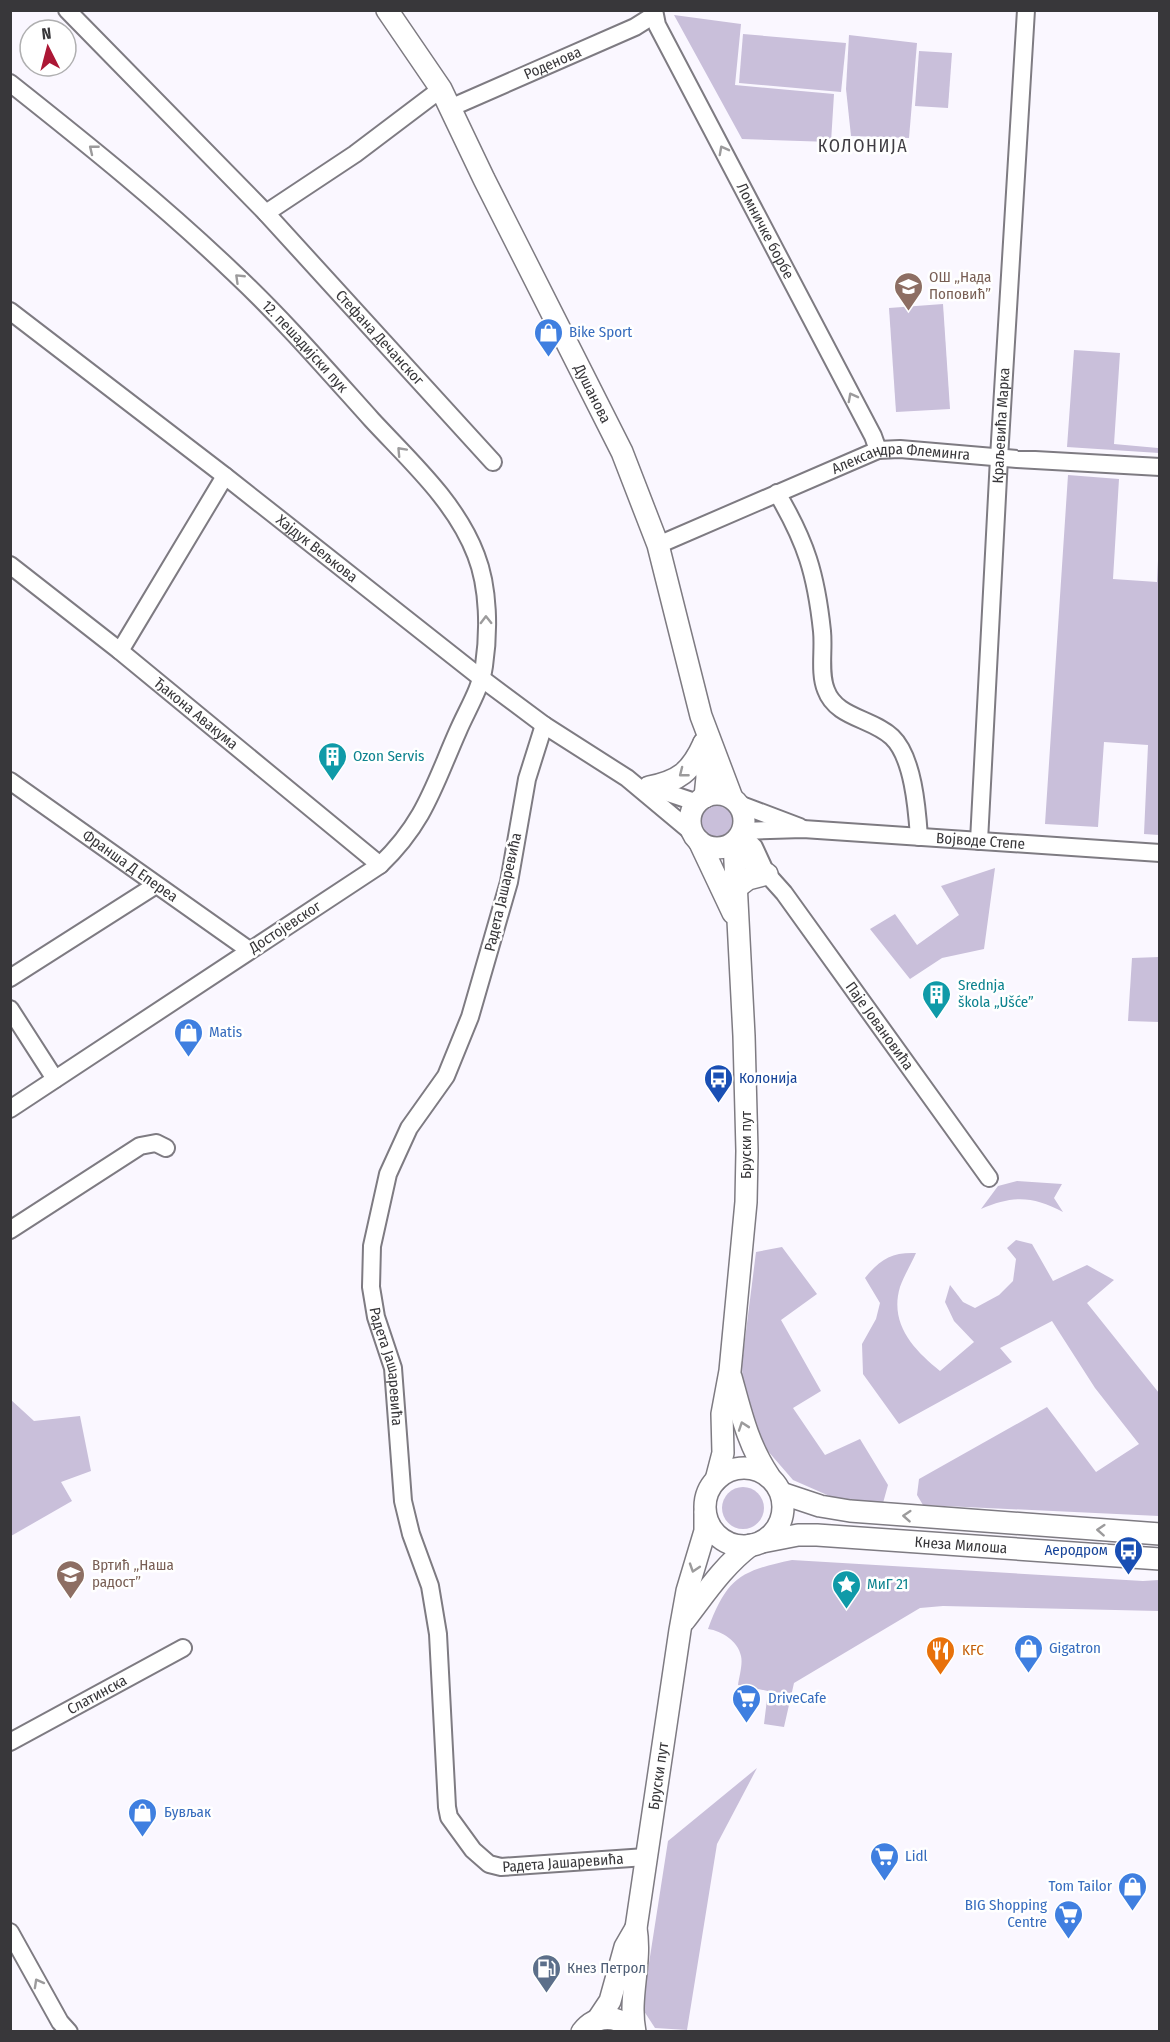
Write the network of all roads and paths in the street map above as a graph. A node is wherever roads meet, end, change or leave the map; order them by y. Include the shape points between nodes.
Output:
1 (67, 10) edge
2 (387, 10) edge
3 (1026, 10) edge
4 (654, 13) edge
5 (10, 83) edge
6 (446, 98) junction
7 (266, 213) junction
8 (10, 311) edge
9 (878, 450) junction
10 (999, 458) junction
11 (493, 462) dead end
12 (1160, 467) edge
13 (225, 476) junction
14 (777, 492) junction
15 (658, 544) junction
16 (10, 565) edge
17 (120, 651) junction
18 (481, 678) junction
19 (701, 716) junction
20 (544, 725) junction
21 (704, 743) junction
22 (10, 782) edge
23 (639, 784) junction
24 (701, 800) junction
25 (735, 801) junction
26 (803, 829) junction
27 (739, 837) junction
28 (919, 837) junction
29 (696, 838) junction
30 (979, 841) junction
31 (1160, 854) edge
32 (380, 865) junction
33 (767, 874) junction
34 (156, 885) junction
35 (736, 888) junction
36 (736, 919) junction
37 (249, 950) junction
38 (10, 978) edge
39 (10, 1010) edge
40 (55, 1079) junction
41 (10, 1109) edge
42 (166, 1148) dead end
43 (989, 1178) dead end
44 (10, 1230) edge
45 (730, 1371) junction
46 (716, 1480) junction
47 (775, 1485) junction
48 (705, 1512) junction
49 (1160, 1534) edge
50 (756, 1544) junction
51 (1160, 1559) edge
52 (681, 1627) junction
53 (183, 1648) dead end
54 (10, 1742) edge
55 (646, 1857) junction
56 (636, 1928) junction
57 (10, 1932) edge
58 (586, 2028) edge
59 (69, 2031) edge
60 (634, 2031) edge

1 - 7 street, Стефана Дечанског
2 - 6 main road, Душанова
3 - 10 street, Краљевића Марка
4 - 6 street, Роденова via 635,27
9 -> 4 street, Ломничке борбе
18 -> 5 street, 12. пешадијски пук via 486,644 483,582 465,530 421,472 233,272
6 - 7 street
6 - 15 main road, Душанова via 622,452
7 - 11 street, Стефана Дечанског
8 - 13 street, Хајдук Вељкова
9 - 10 street, Александра Флеминга
9 - 14 street, Александра Флеминга
10 - 12 street, Александра Флеминга
10 - 30 street, Краљевића Марка
13 - 17 street
13 - 18 street, Хајдук Вељкова
14 - 15 street, Александра Флеминга
14 - 28 street via 800,534 813,569 825,690 834,705 885,731 901,748 918,814
15 - 19 main road, Душанова
16 - 17 street, Ђакона Авакума
17 - 32 street, Ђакона Авакума
18 - 20 street, Хајдук Вељкова
18 - 32 street, Достојевског via 427,804 408,835
19 - 21 main road, Душанова
19 - 25 main road, Душанова
20 - 23 street, Хајдук Вељкова
20 - 55 street, Радета Јашаревића via 527,779 508,882 470,1017 446,1076 409,1128 388,1174 372,1246 372,1287 376,1317 393,1368 403,1500 430,1586 438,1634 449,1817 473,1850 489,1864 501,1867
21 -> 23 main road via 698,757 678,778 666,783
21 - 24 main road, Душанова via 706,777
22 - 34 street, Франша Д Епереа
23 - 24 street
23 - 29 street
24 - 25 main road via 718,794
24 - 29 main road via 690,821
25 - 26 street, Војводе Степе
25 - 27 main road via 745,822
26 - 27 street, Војводе Степе
26 - 28 street, Војводе Степе
27 - 29 main road via 716,848
27 - 33 street, Паје Јовановића via 754,847
27 - 35 main road, Бруски пут
28 - 30 street, Војводе Степе
29 - 36 main road, Бруски пут
30 - 31 street, Војводе Степе
32 - 37 street, Достојевског
33 - 35 main road via 748,879
33 - 43 street, Паје Јовановића
34 - 37 street, Франша Д Епереа
34 - 38 street
35 - 36 main road, Бруски пут
36 - 45 main road, Бруски пут via 747,1151 743,1245
37 - 40 street, Достојевског
39 - 40 street
40 - 41 street, Достојевског
42 - 44 street via 151,1143 140,1146
45 - 46 main road, Бруски пут via 722,1414 723,1454
47 -> 45 main road, Бруски пут via 746,1434
46 - 47 main road via 725,1473 748,1468
46 - 48 main road
49 -> 47 main road, Кнеза Милоша via 850,1511 820,1506
47 - 50 main road via 783,1502 782,1518 774,1532
48 - 50 main road via 712,1529 726,1542 738,1546
48 -> 52 main road, Бруски пут via 705,1531
50 - 51 main road, Кнеза Милоша via 798,1535
50 - 52 main road, Бруски пут via 735,1557 712,1582
52 - 55 main road, Бруски пут
53 - 54 street, Слатинска
55 - 56 main road, Бруски пут
56 - 58 main road, Бруски пут via 625,1947 610,2001
56 - 60 main road, Бруски пут via 639,1954
59 -> 57 street via 60,2022
58 - 60 main road via 609,2018

